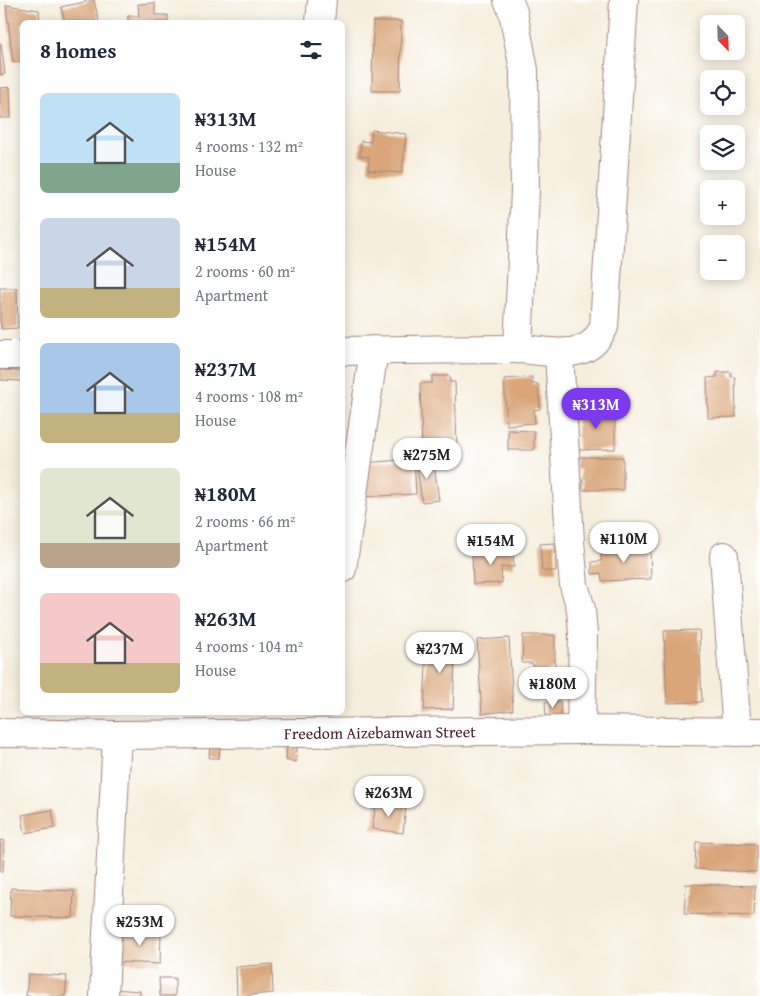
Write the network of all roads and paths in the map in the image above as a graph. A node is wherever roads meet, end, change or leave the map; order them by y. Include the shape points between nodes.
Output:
1 (322, 0) edge
2 (508, 0) edge
3 (624, 0) edge
4 (320, 20) edge
5 (518, 349) junction
6 (374, 350) junction
7 (345, 351) edge
8 (559, 352) junction
9 (0, 355) edge
10 (20, 355) edge
11 (345, 548) edge
12 (724, 556) dead end
13 (320, 723) edge
14 (581, 730) junction
15 (748, 732) edge
16 (0, 733) edge
17 (117, 735) junction
18 (104, 996) edge

1 - 4 street
2 - 5 street via 524,70 525,190
3 - 8 street via 604,327 590,346
5 - 6 street
5 - 8 street
6 - 7 street
6 - 11 street
8 - 14 street via 570,541 583,634
9 - 10 street
12 - 15 street
13 - 14 street, Freedom Aizebamwan Street
13 - 17 street, Freedom Aizebamwan Street
14 - 15 street, Freedom Aizebamwan Street
16 - 17 street, Freedom Aizebamwan Street
17 - 18 street

